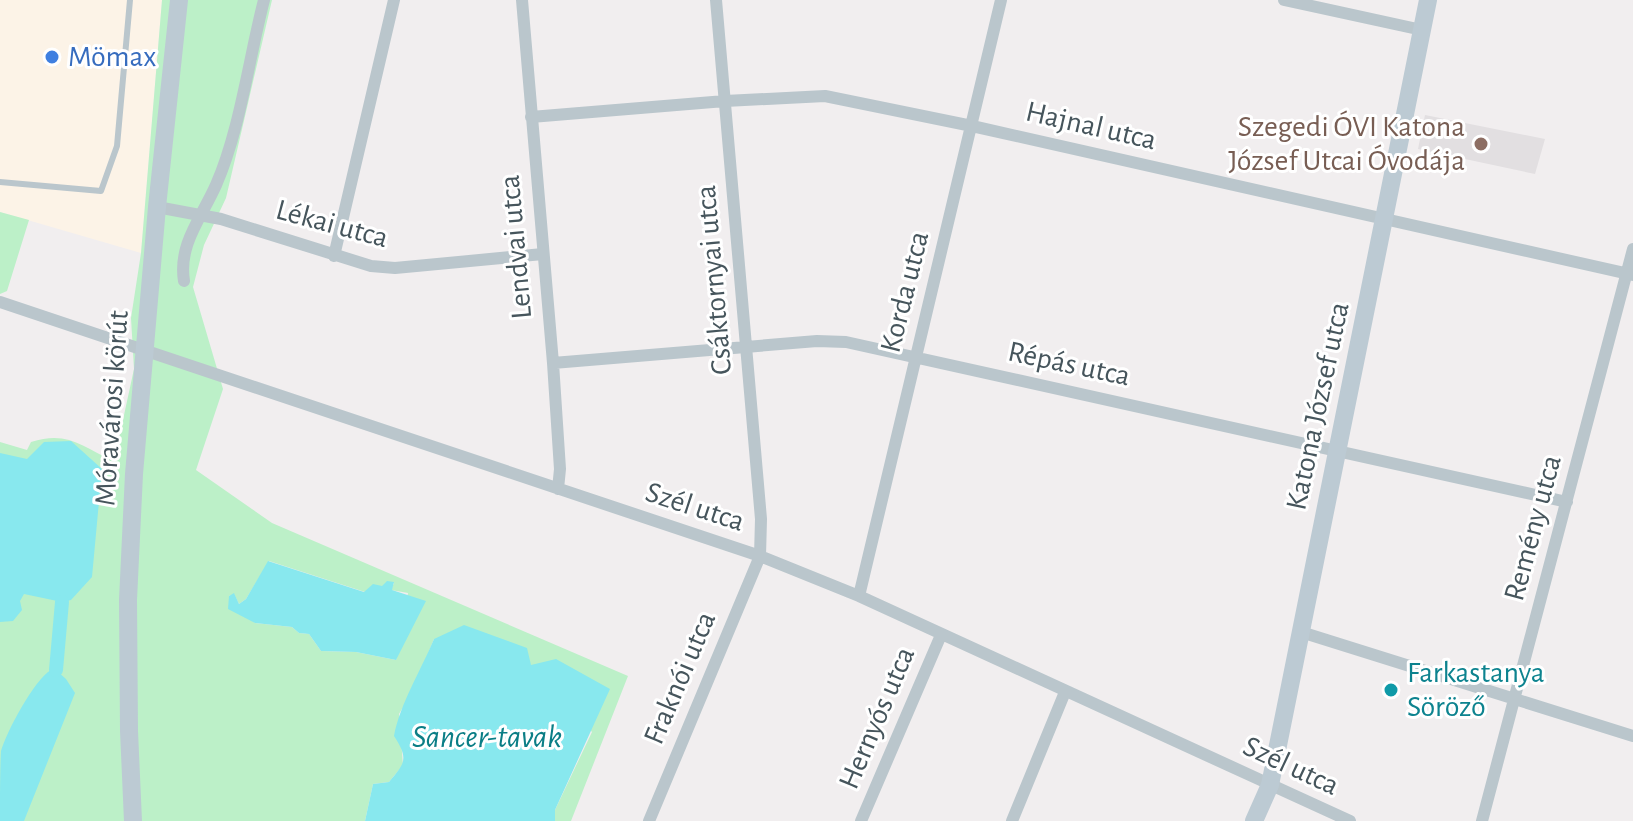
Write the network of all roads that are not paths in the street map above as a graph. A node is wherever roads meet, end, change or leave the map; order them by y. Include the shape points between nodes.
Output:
1 (130, 0) edge
2 (179, 0) edge
3 (264, 0) edge
4 (394, 0) edge
5 (522, 0) edge
6 (716, 0) edge
7 (1001, 0) edge
8 (1284, 0) edge
9 (1428, 0) edge
10 (1422, 30) junction
11 (725, 101) junction
12 (531, 117) junction
13 (972, 126) junction
14 (0, 182) edge
15 (157, 207) junction
16 (202, 214) junction
17 (1385, 220) junction
18 (1633, 249) edge
19 (543, 254) junction
20 (334, 256) junction
21 (1630, 274) edge
22 (184, 281) dead end
23 (0, 302) edge
24 (746, 346) junction
25 (144, 352) junction
26 (916, 357) junction
27 (553, 363) junction
28 (1337, 450) junction
29 (558, 489) junction
30 (1567, 502) junction
31 (760, 556) junction
32 (859, 596) junction
33 (1301, 632) junction
34 (941, 635) junction
35 (1065, 692) junction
36 (1513, 699) junction
37 (1633, 736) edge
38 (1270, 785) junction
39 (133, 821) edge
40 (649, 821) edge
41 (861, 821) edge
42 (1012, 821) edge
43 (1254, 821) edge
44 (1350, 821) edge
45 (1482, 821) edge

1 - 14 lane via 117,146 101,191
2 - 15 street, Móravárosi körút
3 - 16 street via 230,140
4 - 20 street
5 - 12 street, Lendvai utca
6 - 11 street, Csáktornyai utca
7 - 13 street, Korda utca
8 - 10 street
9 - 10 street, Katona József utca
10 - 17 street, Katona József utca
11 - 12 street, Hajnal utca
11 - 13 street, Hajnal utca via 825,96
11 - 24 street, Csáktornyai utca
12 - 19 street, Lendvai utca
13 - 17 street, Hajnal utca
13 - 26 street, Korda utca
15 - 16 street, Lékai utca
15 - 25 street, Móravárosi körút
16 - 20 street, Lékai utca
16 - 22 street via 183,252
17 - 21 street, Hajnal utca
17 - 28 street, Katona József utca
18 - 21 street, Remény utca
19 - 20 street, Lékai utca via 395,268
19 - 27 street, Lendvai utca
21 - 30 street, Remény utca
23 - 25 street, Szél utca
24 - 26 street, Répás utca via 846,342
24 - 27 street, Répás utca
24 - 31 street, Csáktornyai utca
25 - 29 street, Szél utca
25 - 39 street, Móravárosi körút via 128,600
26 - 28 street, Répás utca
26 - 32 street, Korda utca
27 - 29 street, Lendvai utca
28 - 30 street, Répás utca
28 - 33 street, Katona József utca
29 - 31 street, Szél utca
30 - 36 street, Remény utca
31 - 32 street, Szél utca
31 - 40 street, Fraknói utca
32 - 34 street, Szél utca
33 - 36 street
33 - 38 street, Katona József utca
34 - 35 street, Szél utca
34 - 41 street, Hernyós utca
35 - 38 street, Szél utca
35 - 42 street
36 - 37 street
36 - 45 street, Remény utca
38 - 43 street, Katona József utca
38 - 44 street, Szél utca

